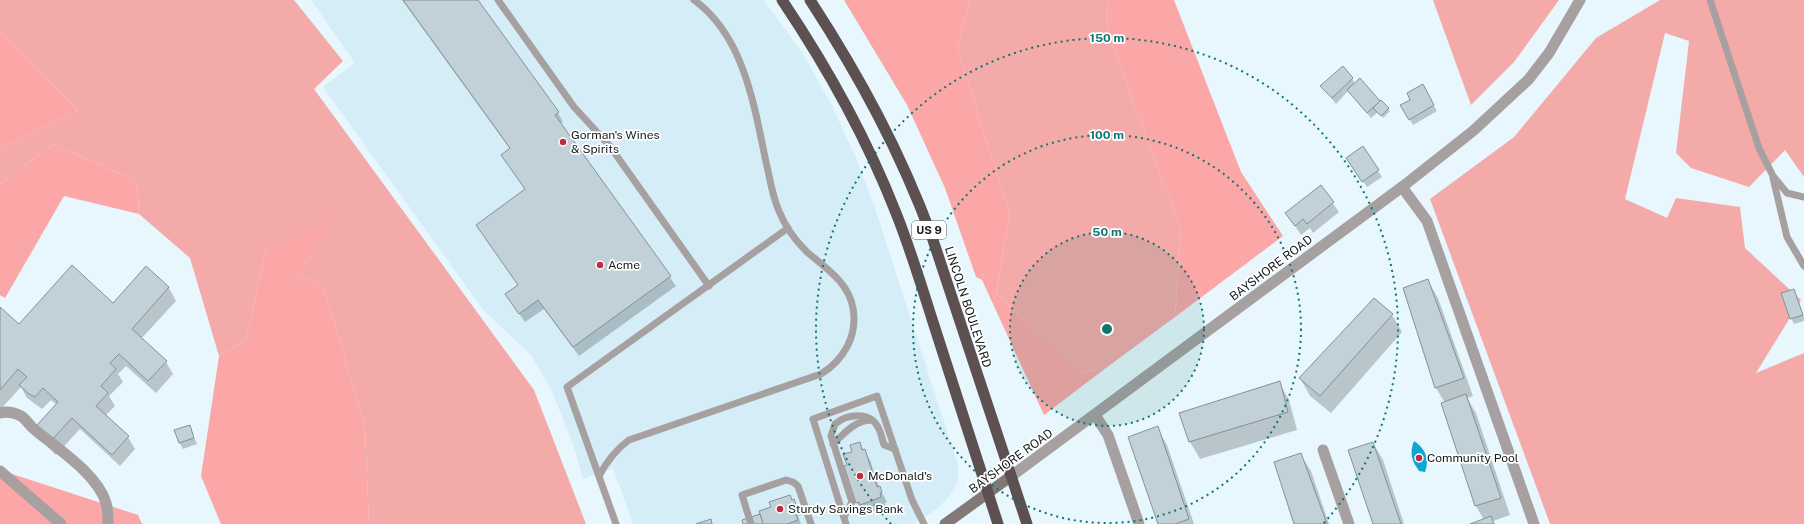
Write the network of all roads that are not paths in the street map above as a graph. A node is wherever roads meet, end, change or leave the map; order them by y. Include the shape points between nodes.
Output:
1 (498, 0) edge
2 (694, 0) edge
3 (782, 0) edge
4 (810, 0) edge
5 (1580, 0) edge
6 (1710, 0) edge
7 (1773, 176) junction
8 (1402, 187) junction
9 (1804, 197) edge
10 (788, 228) junction
11 (1804, 266) edge
12 (708, 286) junction
13 (0, 412) edge
14 (1095, 415) junction
15 (871, 420) junction
16 (833, 444) junction
17 (895, 449) junction
18 (1323, 450) dead end
19 (0, 472) edge
20 (599, 476) junction
21 (1010, 477) junction
22 (988, 493) junction
23 (845, 521) edge
24 (61, 524) edge
25 (108, 524) edge
26 (616, 524) edge
27 (751, 524) edge
28 (812, 524) edge
29 (924, 524) edge
30 (945, 524) edge
31 (998, 524) edge
32 (1027, 524) edge
33 (1139, 524) edge
34 (1349, 524) edge
35 (1534, 524) edge

1 - 12 lane via 574,107 609,146
2 - 10 lane via 722,29 742,68 754,102 776,205
3 - 22 highway, US 9 via 844,103 878,169 897,214
4 - 21 highway, LINCOLN BOULEVARD / US 9 via 879,115 917,197
5 - 8 street, BAYSHORE ROAD via 1549,53 1528,80 1473,132
6 - 7 lane via 1759,148
7 - 9 lane via 1787,193
7 - 11 lane via 1786,237
8 - 14 street, BAYSHORE ROAD
8 - 35 street via 1427,221
10 - 12 lane
10 - 20 lane via 805,250 839,279 848,294 854,328 844,353 833,366 815,377 629,440 612,455
12 - 20 lane via 567,387
13 - 25 street via 22,417 32,428 72,458 106,502
14 - 21 street, BAYSHORE ROAD
14 - 33 street via 1108,435
15 - 16 lane via 854,425
15 - 16 lane via 863,416 854,416 838,421 831,431
15 - 17 lane via 878,427 884,445
16 - 23 lane via 852,502
17 - 23 lane via 877,396 813,419
17 - 29 lane via 914,506
18 - 34 street
19 - 24 street
20 - 26 lane
21 - 22 main road, BAYSHORE ROAD
21 - 32 highway, LINCOLN BOULEVARD / US 9
22 - 30 main road, BAYSHORE ROAD
22 - 31 highway, US 9
27 - 28 lane via 742,495 780,481 791,480 798,486

